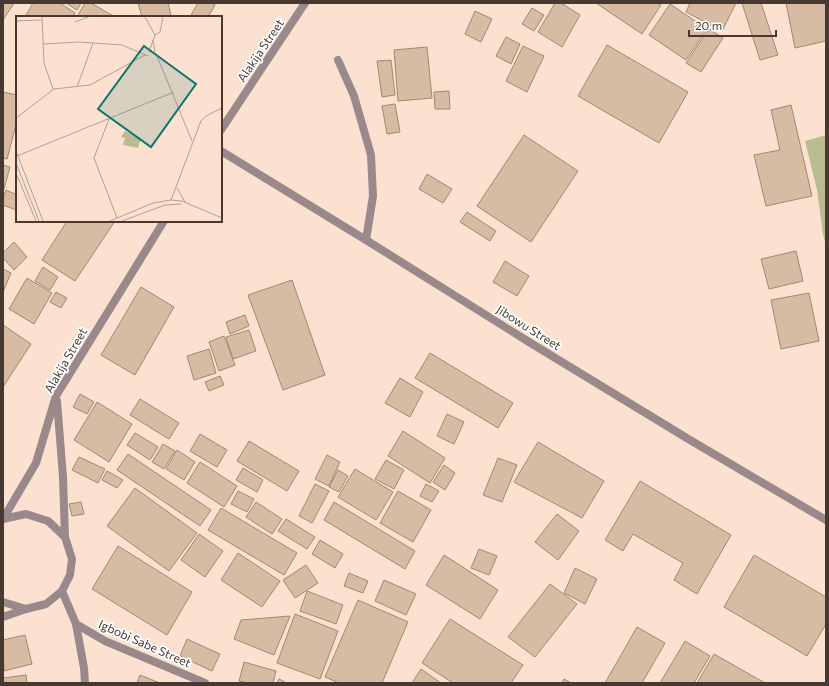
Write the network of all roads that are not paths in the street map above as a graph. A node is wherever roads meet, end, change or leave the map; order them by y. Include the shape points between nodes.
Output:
1 (305, 3) edge
2 (338, 60) dead end
3 (222, 128) edge
4 (222, 152) edge
5 (163, 222) edge
6 (366, 240) junction
7 (56, 396) junction
8 (3, 520) edge
9 (826, 520) edge
10 (65, 537) junction
11 (62, 590) junction
12 (3, 602) edge
13 (26, 609) junction
14 (3, 617) edge
15 (76, 624) junction
16 (85, 683) edge
17 (205, 683) edge

1 - 3 street, Alakija Street
2 - 6 street via 354,96 371,155 373,196
4 - 6 street, Jibowu Street
5 - 7 street, Alakija Street
6 - 9 street, Jibowu Street via 690,440
7 - 8 street, Alakija Street via 36,464
7 - 10 street
8 - 10 street via 26,514 48,521
10 - 11 street via 72,559 70,576
11 - 13 street via 46,604
11 - 15 street
12 - 13 street
13 - 14 street
15 - 16 street
15 - 17 street, Igbobi Sabe Street via 105,641

